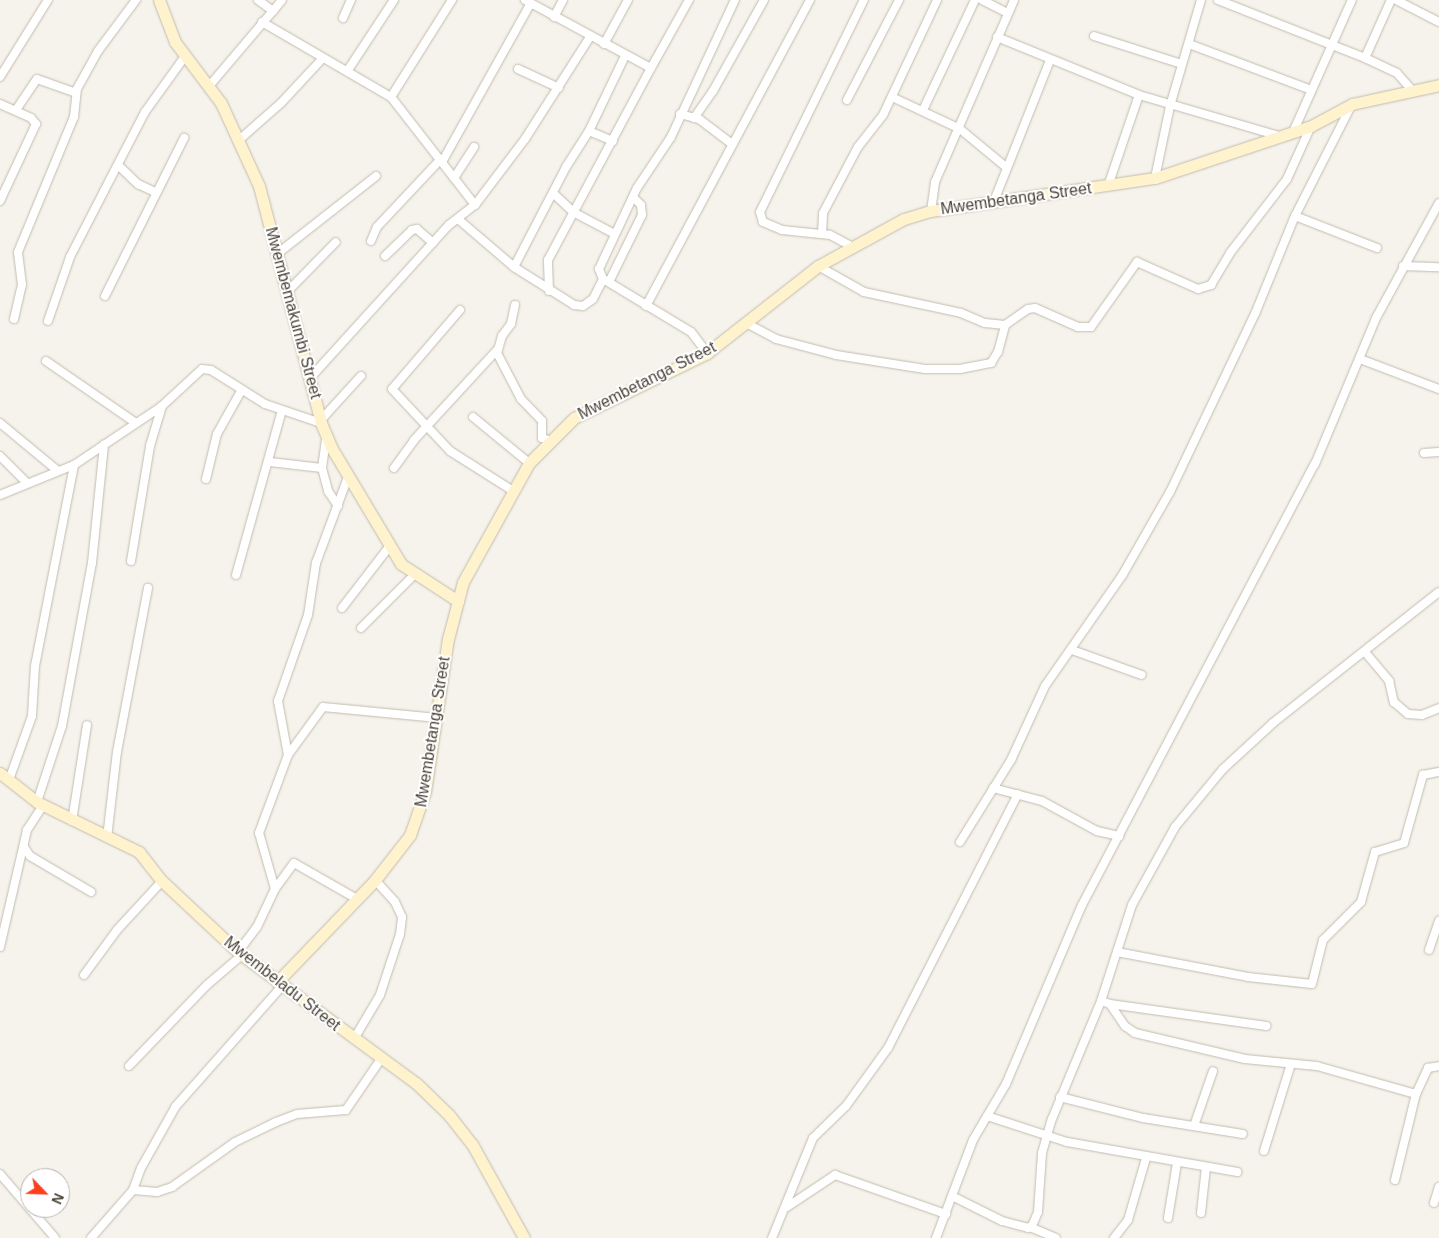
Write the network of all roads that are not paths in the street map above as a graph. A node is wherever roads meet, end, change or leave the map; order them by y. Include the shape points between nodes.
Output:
1 (48, 0) edge
2 (159, 0) edge
3 (258, 0) edge
4 (282, 0) edge
5 (351, 0) edge
6 (394, 0) edge
7 (452, 0) edge
8 (563, 0) edge
9 (628, 0) edge
10 (689, 0) edge
11 (735, 0) edge
12 (764, 0) edge
13 (810, 0) edge
14 (864, 0) edge
15 (899, 0) edge
16 (937, 0) edge
17 (975, 0) edge
18 (982, 0) edge
19 (1014, 0) edge
20 (1201, 0) edge
21 (1218, 0) edge
22 (1351, 0) edge
23 (1391, 0) edge
24 (1396, 0) edge
25 (132, 1) edge
26 (528, 2) edge
27 (273, 11) junction
28 (1008, 13) junction
29 (554, 17) junction
30 (343, 18) dead end
31 (262, 22) junction
32 (1439, 22) edge
33 (1094, 36) dead end
34 (590, 37) junction
35 (997, 37) junction
36 (604, 44) junction
37 (1189, 44) junction
38 (1333, 47) junction
39 (186, 55) junction
40 (625, 56) junction
41 (1365, 58) junction
42 (322, 59) junction
43 (1050, 60) junction
44 (1182, 64) junction
45 (651, 68) junction
46 (518, 69) dead end
47 (348, 70) junction
48 (0, 78) edge
49 (1439, 84) edge
50 (210, 85) junction
51 (559, 88) junction
52 (1309, 89) junction
53 (1412, 90) junction
54 (76, 93) junction
55 (1139, 95) junction
56 (391, 97) junction
57 (892, 97) junction
58 (847, 100) dead end
59 (0, 104) edge
60 (1352, 104) junction
61 (1170, 106) junction
62 (16, 110) junction
63 (923, 110) junction
64 (680, 114) junction
65 (694, 118) junction
66 (1311, 126) junction
67 (960, 129) junction
68 (1294, 130) junction
69 (589, 131) junction
70 (1279, 136) junction
71 (184, 138) dead end
72 (239, 140) junction
73 (612, 141) junction
74 (732, 144) junction
75 (474, 147) dead end
76 (441, 161) junction
77 (118, 165) junction
78 (1006, 167) junction
79 (376, 176) dead end
80 (454, 178) junction
81 (1155, 178) junction
82 (1108, 186) junction
83 (155, 192) junction
84 (554, 194) junction
85 (633, 197) junction
86 (0, 201) edge
87 (994, 201) junction
88 (1439, 203) edge
89 (475, 205) junction
90 (931, 211) junction
91 (574, 212) junction
92 (1295, 216) junction
93 (458, 219) junction
94 (613, 233) junction
95 (822, 234) junction
96 (371, 241) dead end
97 (336, 242) dead end
98 (433, 243) junction
99 (851, 246) junction
100 (1376, 248) dead end
101 (277, 254) junction
102 (385, 256) dead end
103 (818, 266) junction
104 (1403, 266) junction
105 (514, 267) junction
106 (1439, 268) edge
107 (606, 281) junction
108 (550, 290) junction
109 (286, 294) junction
110 (105, 296) dead end
111 (515, 305) dead end
112 (646, 306) junction
113 (460, 310) dead end
114 (14, 319) dead end
115 (48, 321) dead end
116 (748, 324) junction
117 (1005, 325) junction
118 (497, 350) junction
119 (707, 353) junction
120 (1360, 359) junction
121 (46, 361) dead end
122 (361, 376) dead end
123 (310, 377) junction
124 (1439, 389) edge
125 (241, 390) junction
126 (162, 406) junction
127 (282, 410) junction
128 (473, 417) dead end
129 (320, 422) junction
130 (136, 423) junction
131 (0, 424) edge
132 (427, 427) junction
133 (326, 438) junction
134 (548, 440) junction
135 (104, 445) junction
136 (1439, 452) edge
137 (1424, 453) dead end
138 (0, 456) edge
139 (270, 462) junction
140 (529, 463) junction
141 (74, 465) junction
142 (322, 468) junction
143 (394, 468) dead end
144 (58, 471) junction
145 (348, 476) junction
146 (206, 480) dead end
147 (26, 482) junction
148 (513, 490) junction
149 (0, 495) edge
150 (338, 506) junction
151 (389, 547) junction
152 (131, 561) dead end
153 (236, 575) dead end
154 (414, 575) junction
155 (148, 588) dead end
156 (1439, 592) edge
157 (458, 601) junction
158 (342, 608) dead end
159 (361, 628) dead end
160 (1072, 650) junction
161 (1365, 652) junction
162 (1142, 676) dead end
163 (1439, 708) edge
164 (437, 718) junction
165 (87, 725) dead end
166 (288, 755) junction
167 (1439, 772) edge
168 (2, 774) edge
169 (994, 788) junction
170 (1018, 794) junction
171 (40, 804) junction
172 (72, 821) junction
173 (1119, 836) junction
174 (108, 838) junction
175 (960, 842) dead end
176 (24, 847) junction
177 (375, 880) junction
178 (162, 881) junction
179 (275, 889) junction
180 (91, 892) dead end
181 (357, 899) junction
182 (1439, 921) edge
183 (0, 947) edge
184 (1429, 950) dead end
185 (1117, 952) junction
186 (240, 953) junction
187 (84, 975) dead end
188 (279, 984) junction
189 (1101, 1001) junction
190 (1110, 1004) junction
191 (1266, 1026) dead end
192 (354, 1039) junction
193 (381, 1059) junction
194 (1291, 1064) junction
195 (129, 1066) dead end
196 (1439, 1066) edge
197 (1213, 1071) dead end
198 (1416, 1094) junction
199 (1060, 1097) junction
200 (987, 1116) junction
201 (1194, 1126) junction
202 (1242, 1134) dead end
203 (1046, 1137) junction
204 (1264, 1151) dead end
205 (1146, 1158) junction
206 (1177, 1163) junction
207 (1206, 1167) junction
208 (1237, 1172) dead end
209 (0, 1174) edge
210 (1395, 1180) dead end
211 (1439, 1188) edge
212 (134, 1190) junction
213 (954, 1197) junction
214 (1434, 1203) dead end
215 (787, 1207) junction
216 (1201, 1213) dead end
217 (946, 1214) junction
218 (1168, 1218) dead end
219 (1030, 1227) junction
220 (55, 1238) edge
221 (91, 1238) edge
222 (524, 1238) edge
223 (772, 1238) edge
224 (936, 1238) edge
225 (1054, 1238) edge
226 (1114, 1238) edge

1 - 48 street
2 - 39 street, Mwembemakumbi Street via 169,31
3 - 27 street
4 - 27 street
5 - 30 street
6 - 47 street
7 - 56 street
8 - 29 street
9 - 36 street
10 - 45 street
11 - 64 street
12 - 65 street via 714,91
13 - 74 street
14 - 95 street via 760,212 763,222 782,230
15 - 58 street
16 - 57 street
17 - 63 street
18 - 28 street
19 - 28 street
20 - 37 street
21 - 38 street
22 - 38 street
23 - 41 street
24 - 32 street
25 - 54 street via 98,51
26 - 29 street
26 - 76 street
27 - 31 street
28 - 35 street
29 - 34 street
31 - 42 street
31 - 50 street
33 - 44 street
34 - 36 street
34 - 51 street
35 - 43 street
35 - 67 street
36 - 40 street
37 - 44 street
37 - 52 street
38 - 41 street
38 - 52 street
39 - 50 street, Mwembemakumbi Street
39 - 77 street via 157,93
40 - 45 street
40 - 69 street
41 - 53 street via 1397,74
42 - 47 street
42 - 72 street via 282,103
43 - 55 street
43 - 78 street
44 - 61 street
45 - 73 street
46 - 51 street
47 - 56 street
49 - 53 street, Mwembetanga Street
50 - 72 street, Mwembemakumbi Street
51 - 89 street
52 - 68 street
53 - 60 street, Mwembetanga Street
54 - 62 street via 36,78
54 - 114 street via 74,117 18,252 22,285
55 - 61 street
55 - 82 street
56 - 76 street
57 - 63 street
57 - 95 street via 826,206
59 - 62 street
60 - 66 street, Mwembetanga Street
60 - 92 street
61 - 70 street
61 - 81 street
62 - 86 street via 36,124
63 - 67 street
64 - 65 street
64 - 85 street via 662,154
65 - 74 street
66 - 68 street, Mwembetanga Street
66 - 117 street via 1287,179 1230,253 1211,285 1198,289 1137,262 1091,327 1078,327 1035,308
67 - 78 street
67 - 90 street via 936,182
68 - 70 street, Mwembetanga Street
69 - 73 street
69 - 84 street via 566,167
70 - 81 street, Mwembetanga Street via 1231,155
71 - 83 street
72 - 101 street, Mwembemakumbi Street via 258,186
73 - 91 street
74 - 112 street
75 - 80 street
76 - 80 street
76 - 96 street via 377,227
77 - 83 street via 138,184
77 - 115 street via 70,258
78 - 87 street
79 - 101 street
80 - 89 street
81 - 82 street, Mwembetanga Street
82 - 87 street, Mwembetanga Street
83 - 110 street
84 - 91 street
84 - 105 street
85 - 94 street
85 - 107 street via 640,205 642,215
87 - 90 street, Mwembetanga Street
88 - 104 street
89 - 93 street
90 - 99 street, Mwembetanga Street via 904,219
91 - 94 street
91 - 108 street via 548,260
92 - 100 street
92 - 160 street via 1255,314 1170,492 1123,574
93 - 98 street
93 - 105 street
94 - 107 street via 600,266
95 - 99 street
97 - 109 street
98 - 102 street via 417,229 412,230
98 - 123 street
99 - 103 street, Mwembetanga Street
101 - 109 street, Mwembemakumbi Street
103 - 116 street, Mwembetanga Street
103 - 117 street via 864,292
104 - 106 street
104 - 120 street
105 - 108 street
107 - 108 street via 596,296 578,307
107 - 112 street
109 - 123 street, Mwembemakumbi Street
111 - 118 street via 511,324
112 - 119 street via 691,332
113 - 132 street via 392,389
116 - 117 street via 776,339 836,355 925,369 960,369 990,363 998,352
116 - 119 street, Mwembetanga Street
118 - 132 street
118 - 134 street via 521,399 542,421 542,438
119 - 134 street, Mwembetanga Street via 574,418
120 - 124 street
120 - 173 street via 1315,464
121 - 130 street
122 - 129 street
123 - 129 street, Mwembemakumbi Street
125 - 126 street via 207,368 197,372
125 - 127 street
125 - 146 street via 217,434
126 - 130 street
126 - 152 street via 150,446
127 - 129 street
127 - 139 street
128 - 140 street
129 - 133 street, Mwembemakumbi Street
130 - 135 street
131 - 144 street
132 - 143 street
132 - 148 street via 450,451
133 - 142 street
133 - 145 street, Mwembemakumbi Street
134 - 140 street, Mwembetanga Street
135 - 141 street
135 - 171 street via 92,563 62,726
136 - 137 street
138 - 147 street
139 - 142 street
139 - 153 street
140 - 148 street, Mwembetanga Street
141 - 144 street
141 - 168 street via 34,666 32,716
142 - 150 street via 328,491
144 - 147 street
145 - 150 street
145 - 151 street, Mwembemakumbi Street
147 - 149 street
148 - 157 street, Mwembetanga Street via 481,543
150 - 166 street via 316,562 308,614 278,701
151 - 154 street, Mwembemakumbi Street
151 - 158 street
154 - 157 street, Mwembemakumbi Street
154 - 159 street
155 - 174 street via 117,752
156 - 161 street
157 - 164 street, Mwembetanga Street
160 - 162 street
160 - 169 street via 1045,686
161 - 163 street via 1389,681 1394,702 1408,714 1422,715
161 - 185 street via 1273,723 1188,808 1143,880
164 - 166 street via 324,707
164 - 177 street, Mwembetanga Street via 420,811 410,834
165 - 172 street
166 - 179 street via 260,833
167 - 185 street via 1423,774 1404,842 1396,848 1376,852 1361,902 1323,940 1312,984 1248,977
168 - 171 street, Mwembeladu Street
169 - 170 street
169 - 175 street
170 - 173 street via 1060,809 1097,831
170 - 215 street via 888,1048 846,1106 813,1138
171 - 172 street, Mwembeladu Street
171 - 176 street via 27,830
172 - 174 street, Mwembeladu Street
173 - 200 street via 1082,905 1006,1084
174 - 178 street, Mwembeladu Street via 139,852
176 - 180 street via 30,856
176 - 183 street
177 - 181 street, Mwembetanga Street
177 - 192 street via 395,902 402,917 400,934 380,995
178 - 186 street, Mwembeladu Street
178 - 187 street via 117,930
179 - 181 street via 294,863
179 - 186 street via 263,917
181 - 188 street, Mwembetanga Street
182 - 184 street
185 - 189 street
186 - 188 street, Mwembeladu Street
186 - 195 street
188 - 192 street, Mwembeladu Street
188 - 212 street via 176,1106 141,1168
189 - 190 street
189 - 199 street
190 - 191 street
190 - 194 street via 1124,1026 1135,1033 1210,1052
192 - 193 street, Mwembeladu Street
193 - 212 street via 346,1110 318,1111 283,1119 235,1142 172,1187 157,1192
193 - 222 street, Mwembeladu Street via 416,1083 449,1115 490,1171
194 - 198 street via 1317,1066
194 - 204 street
196 - 198 street via 1428,1068
197 - 201 street
198 - 210 street
199 - 201 street
199 - 203 street
200 - 203 street
200 - 213 street via 973,1140
201 - 202 street
203 - 205 street
203 - 219 street via 1038,1212
205 - 206 street
205 - 226 street via 1128,1220
206 - 207 street
206 - 218 street
207 - 208 street
207 - 216 street
209 - 220 street
211 - 214 street
212 - 221 street
213 - 217 street
213 - 219 street via 1002,1221
215 - 217 street via 835,1175
215 - 223 street
217 - 224 street
219 - 225 street

